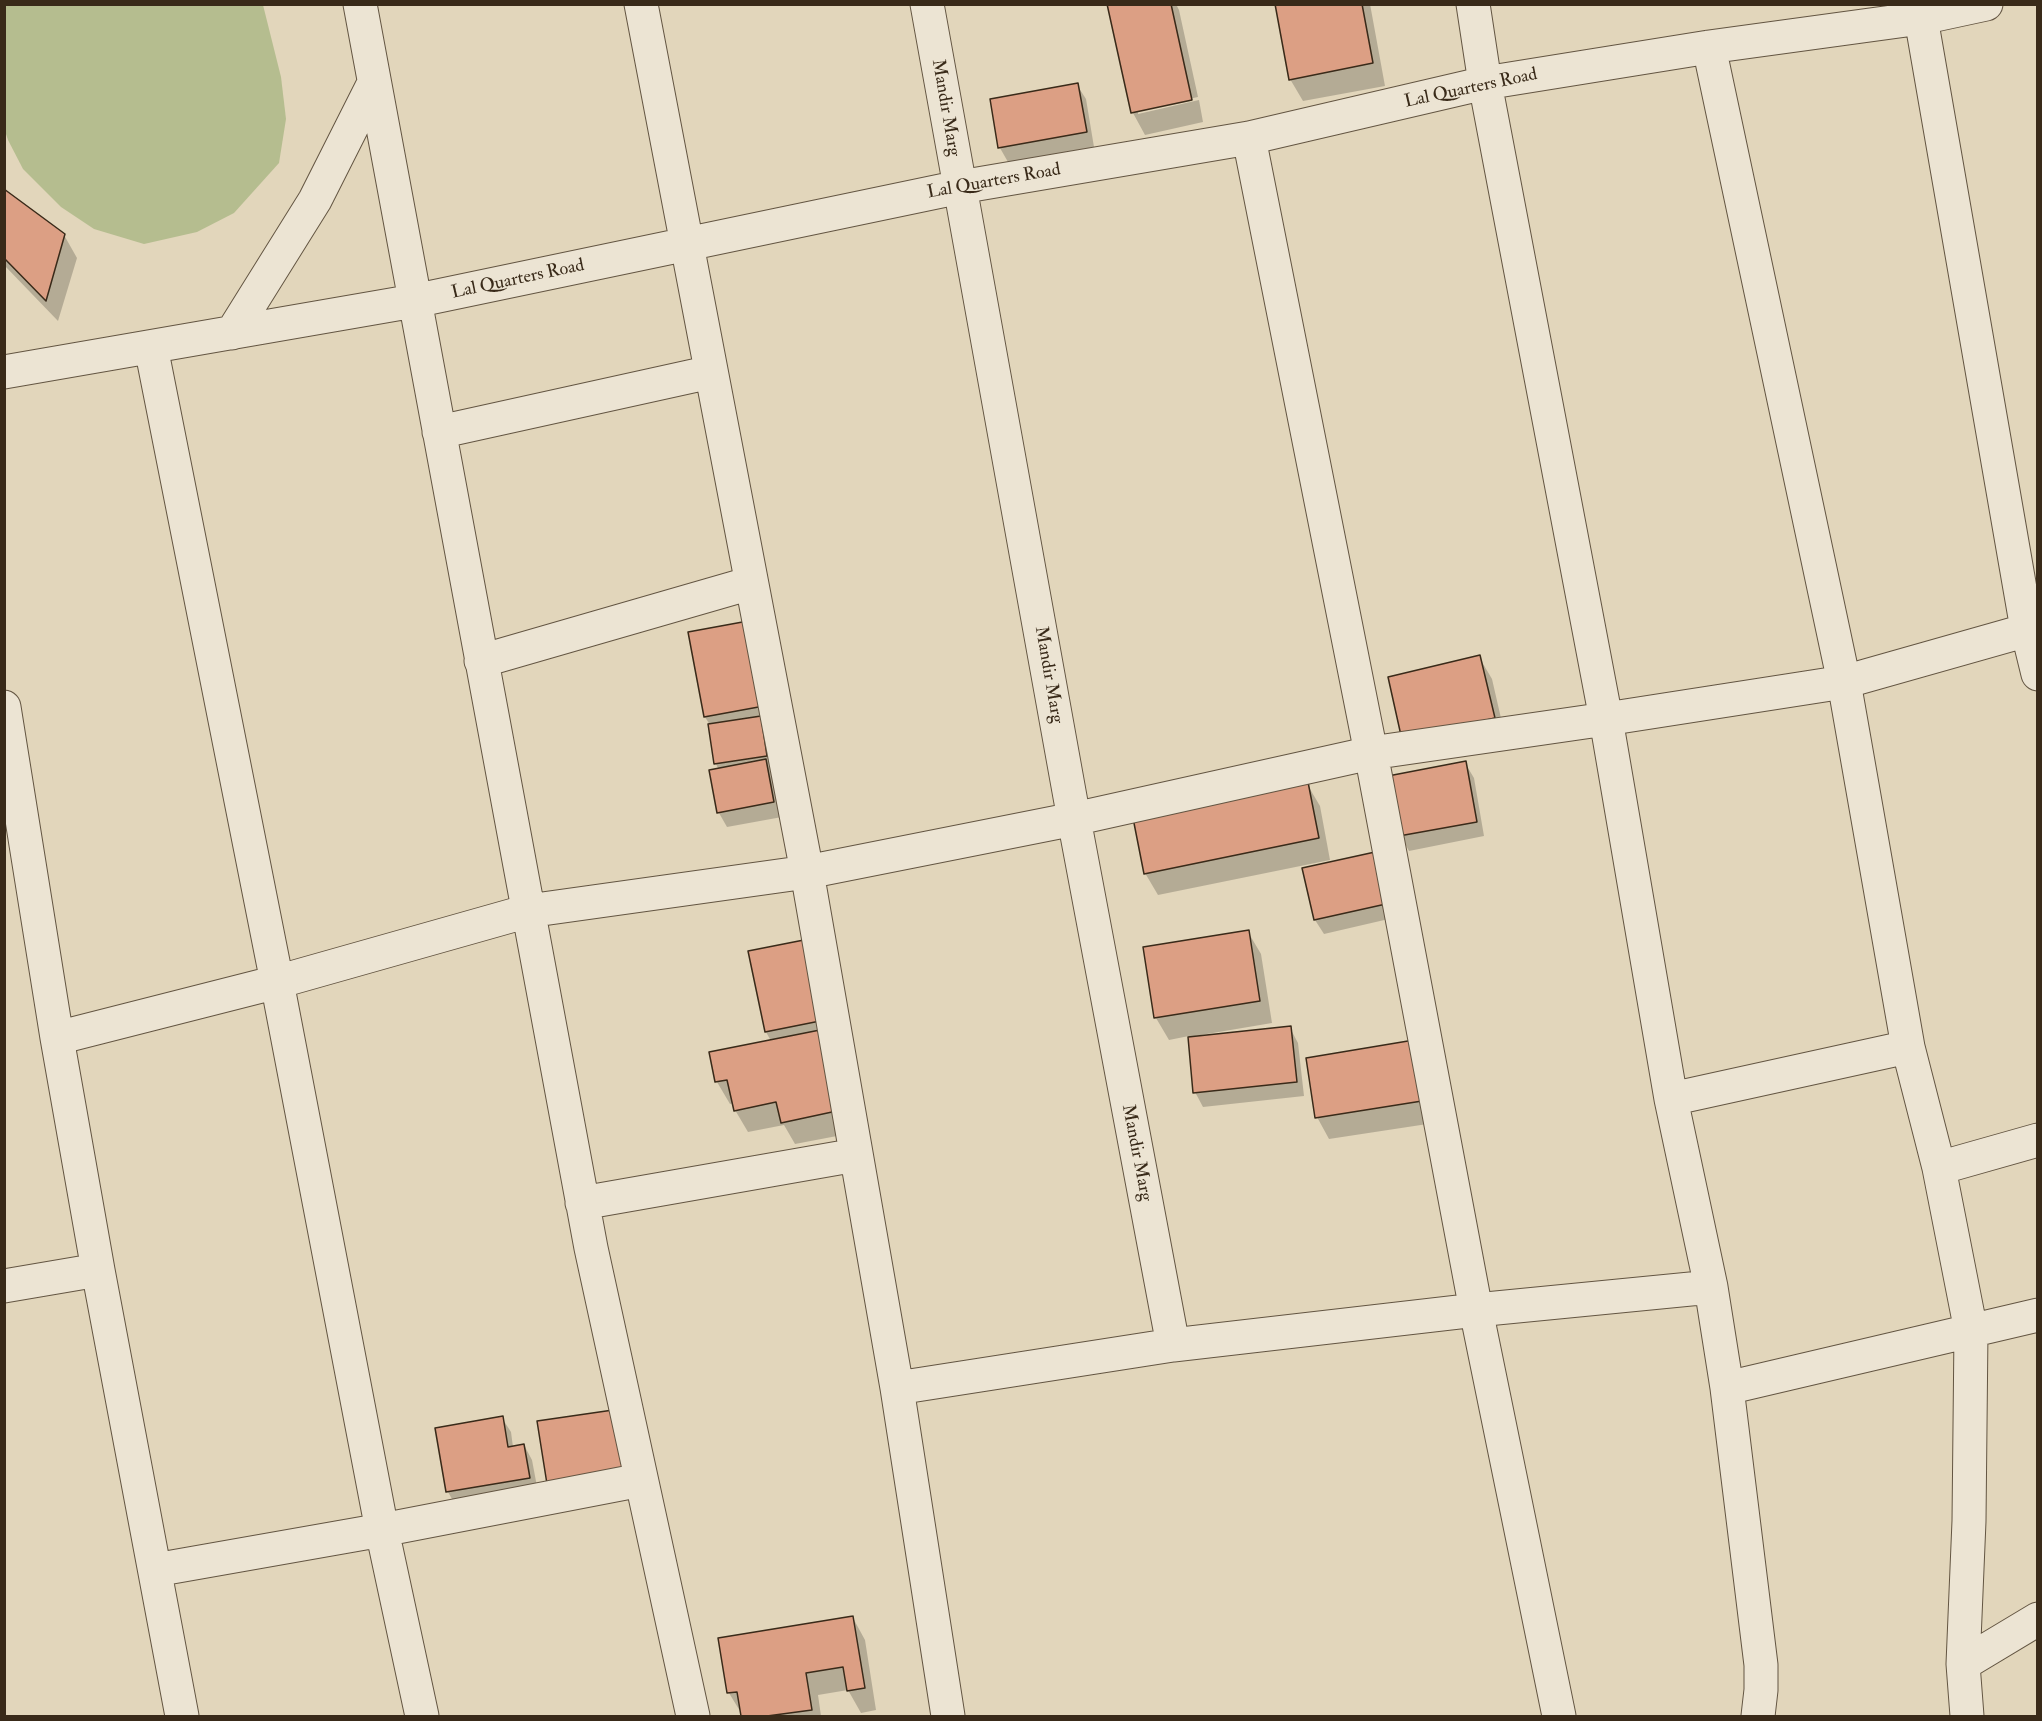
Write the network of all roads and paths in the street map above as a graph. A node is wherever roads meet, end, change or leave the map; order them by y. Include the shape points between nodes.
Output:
1 (360, 4) edge
2 (641, 4) edge
3 (927, 4) edge
4 (1473, 4) edge
5 (1986, 4) edge
6 (1921, 18) junction
7 (1709, 47) junction
8 (374, 83) junction
9 (1485, 83) junction
10 (1249, 138) junction
11 (960, 187) junction
12 (686, 244) junction
13 (414, 301) junction
14 (232, 333) junction
15 (151, 347) junction
16 (4, 372) edge
17 (711, 372) junction
18 (439, 432) junction
19 (751, 583) junction
20 (2032, 628) edge
21 (482, 661) junction
22 (2037, 674) edge
23 (1844, 682) junction
24 (1606, 719) junction
25 (6, 724) edge
26 (1371, 753) junction
27 (1074, 819) junction
28 (807, 872) junction
29 (528, 911) junction
30 (277, 982) junction
31 (57, 1038) junction
32 (1908, 1047) junction
33 (1671, 1099) junction
34 (2037, 1140) edge
35 (856, 1155) junction
36 (1939, 1168) junction
37 (582, 1203) junction
38 (98, 1270) junction
39 (4, 1287) edge
40 (1711, 1287) junction
41 (1476, 1310) junction
42 (2037, 1315) edge
43 (1971, 1331) junction
44 (1173, 1345) junction
45 (897, 1388) junction
46 (1727, 1388) junction
47 (641, 1480) junction
48 (382, 1530) junction
49 (155, 1570) junction
50 (2037, 1619) edge
51 (1963, 1664) junction
52 (182, 1716) edge
53 (422, 1716) edge
54 (693, 1716) edge
55 (948, 1716) edge
56 (1559, 1716) edge
57 (1758, 1716) edge
58 (1967, 1716) edge

1 - 8 street
2 - 12 street
3 - 11 street, Mandir Marg
4 - 9 street
5 - 6 street, Lal Quarters Road
6 - 7 street, Lal Quarters Road
6 - 20 street
7 - 9 street, Lal Quarters Road
7 - 23 street
8 - 13 street
8 - 14 street via 315,200
9 - 10 street, Lal Quarters Road
9 - 24 street
10 - 11 street, Lal Quarters Road
10 - 26 street
11 - 12 street, Lal Quarters Road
11 - 27 street, Mandir Marg
12 - 13 street, Lal Quarters Road
12 - 17 street
13 - 14 street, Lal Quarters Road
13 - 18 street
14 - 15 street, Lal Quarters Road
15 - 16 street, Lal Quarters Road
15 - 30 street
17 - 18 street
17 - 19 street
18 - 21 street
19 - 21 street
19 - 28 street
20 - 22 street
20 - 23 street
21 - 29 street
23 - 24 street
23 - 32 street
24 - 26 street
24 - 33 street
25 - 31 street
26 - 27 street
26 - 41 street
27 - 28 street
27 - 44 street, Mandir Marg
28 - 29 street
28 - 35 street
29 - 30 street
29 - 37 street
30 - 31 street
30 - 48 street
31 - 38 street
32 - 33 street
32 - 36 street
33 - 40 street
34 - 36 street
35 - 37 street
35 - 45 street
36 - 43 street
37 - 47 street
38 - 39 street
38 - 49 street
40 - 41 street
40 - 46 street
41 - 44 street
41 - 56 street
42 - 43 street
43 - 46 street
43 - 51 street
44 - 45 street
45 - 55 street
46 - 57 street via 1761,1665
47 - 48 street
47 - 54 street
48 - 49 street
48 - 53 street
49 - 52 street
50 - 51 street
51 - 58 street

